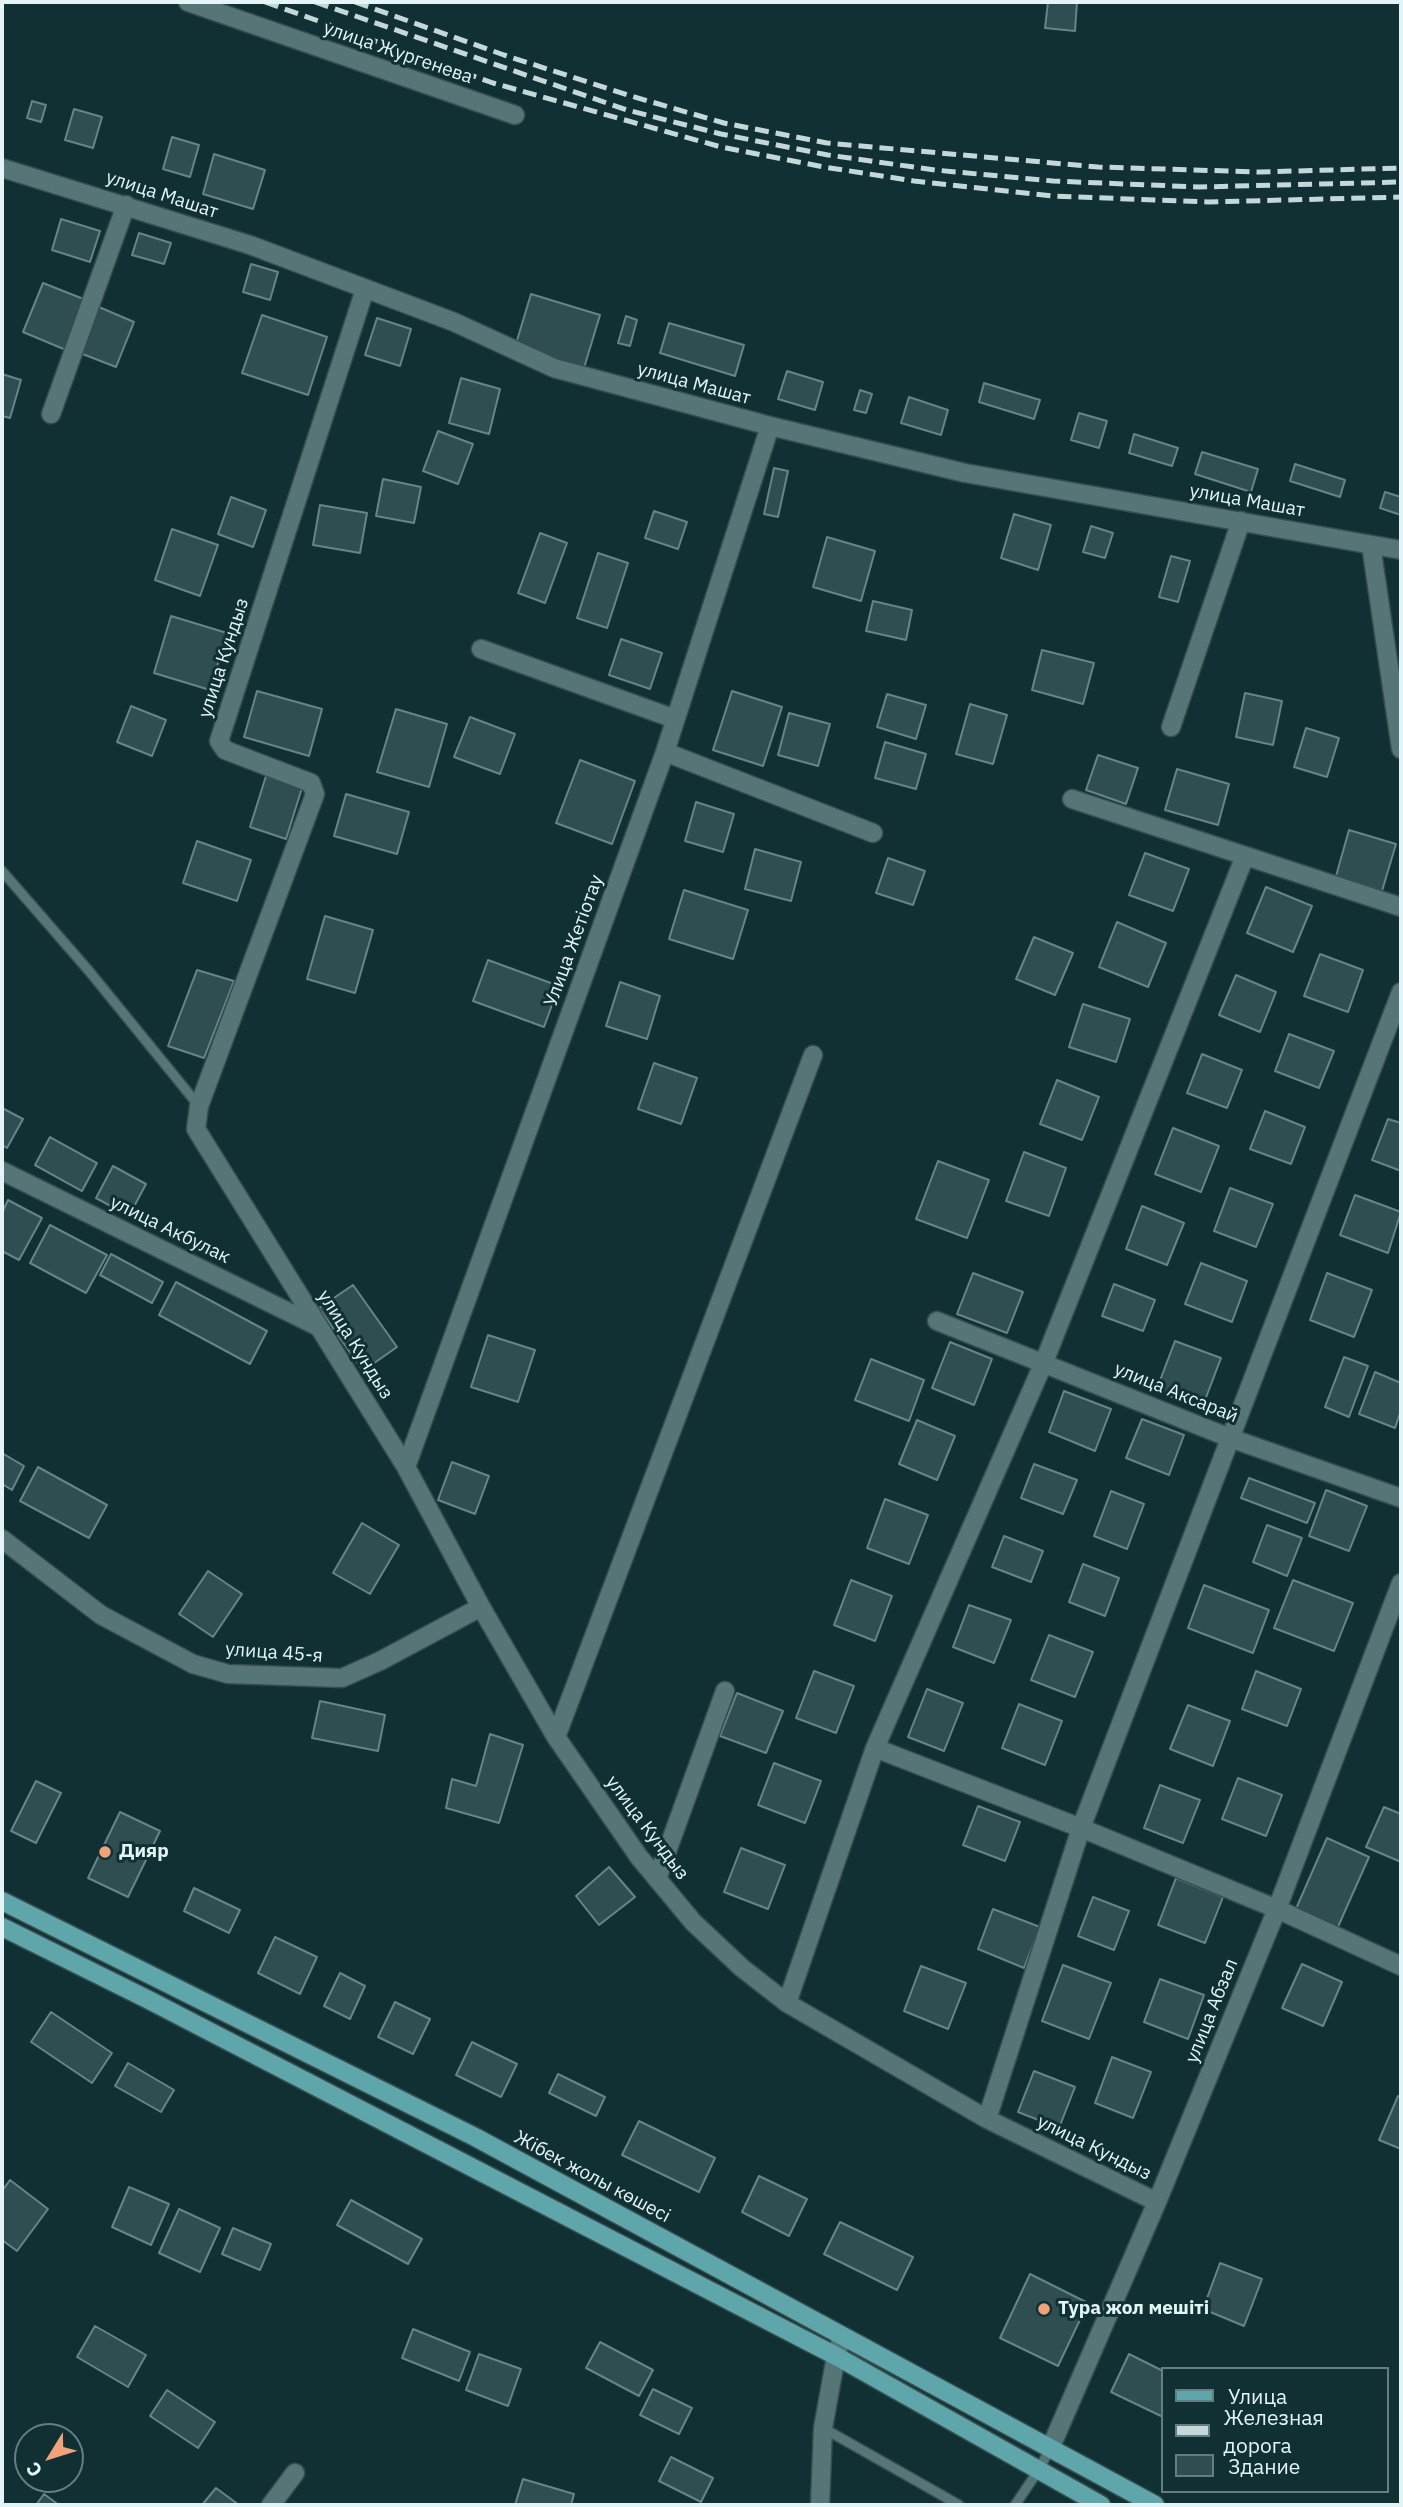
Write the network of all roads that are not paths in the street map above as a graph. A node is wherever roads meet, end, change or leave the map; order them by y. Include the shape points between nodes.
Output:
1 (188, 2) edge
2 (515, 116) dead end
3 (2, 168) edge
4 (126, 205) junction
5 (365, 289) junction
6 (51, 414) dead end
7 (770, 426) junction
8 (1241, 521) junction
9 (1371, 545) junction
10 (1401, 550) edge
11 (481, 649) dead end
12 (675, 719) junction
13 (1171, 727) dead end
14 (1401, 749) edge
15 (665, 752) junction
16 (1072, 799) dead end
17 (873, 833) dead end
18 (1245, 856) junction
19 (2, 871) edge
20 (1401, 907) edge
21 (1401, 992) edge
22 (813, 1055) dead end
23 (199, 1106) junction
24 (2, 1171) edge
25 (937, 1321) dead end
26 (320, 1328) junction
27 (1044, 1363) junction
28 (1230, 1438) junction
29 (406, 1467) junction
30 (1401, 1498) edge
31 (2, 1539) edge
32 (1401, 1583) edge
33 (481, 1606) junction
34 (725, 1691) dead end
35 (556, 1737) junction
36 (875, 1748) junction
37 (1081, 1828) junction
38 (657, 1879) junction
39 (2, 1901) edge
40 (1277, 1909) junction
41 (2, 1927) edge
42 (1401, 1966) edge
43 (787, 2003) junction
44 (987, 2119) junction
45 (1157, 2202) junction
46 (842, 2337) junction
47 (836, 2357) junction
48 (823, 2428) junction
49 (1050, 2449) junction
50 (1038, 2471) junction
51 (295, 2473) dead end
52 (271, 2505) edge
53 (820, 2505) edge
54 (959, 2505) edge
55 (1015, 2505) edge
56 (1101, 2505) edge
57 (1155, 2505) edge

1 - 2 street, улица Жургенева
3 - 4 street, улица Машат
4 - 5 street, улица Машат
4 - 6 street
5 - 7 street, улица Машат via 454,322 554,368
5 - 23 street, улица Кундыз via 219,741 225,750 311,783 315,794
7 - 8 street, улица Машат via 965,473
7 - 12 street, Улица Жетіотау
8 - 9 street, улица Машат
8 - 13 street
9 - 10 street, улица Машат
9 - 14 street
11 - 12 street
12 - 15 street, Улица Жетіотау
15 - 17 street
15 - 29 street, Улица Жетіотау
16 - 18 street
18 - 20 street
18 - 27 street
19 - 23 lane
21 - 28 street
22 - 35 street
23 - 26 street, улица Кундыз via 196,1129
24 - 26 street, улица Акбулак
25 - 27 street, улица Аксарай
26 - 29 street, улица Кундыз
27 - 28 street, улица Аксарай
27 - 36 street
28 - 30 street, улица Аксарай
28 - 37 street
29 - 33 street, улица Кундыз
31 - 33 street, улица 45-я via 101,1615 193,1664 228,1674 342,1678
32 - 40 street, улица Абзал
33 - 35 street, улица Кундыз
34 - 38 street
35 - 38 street, улица Кундыз
36 - 37 street
36 - 43 street
37 - 40 street
37 - 44 street
38 - 43 street, улица Кундыз via 693,1922
39 - 46 main road, Жібек жолы көшесі via 475,2137
40 - 42 street
40 - 45 street, улица Абзал
41 - 47 main road
43 - 44 street, улица Кундыз
44 - 45 street, улица Кундыз
45 - 49 street, улица Абзал
46 - 47 street
46 - 49 main road, Жібек жолы көшесі
47 - 48 street
47 - 50 main road
48 - 53 street
48 - 54 lane
49 - 50 lane
49 - 57 main road, Жібек жолы көшесі
50 - 55 lane
50 - 56 main road
51 - 52 street

